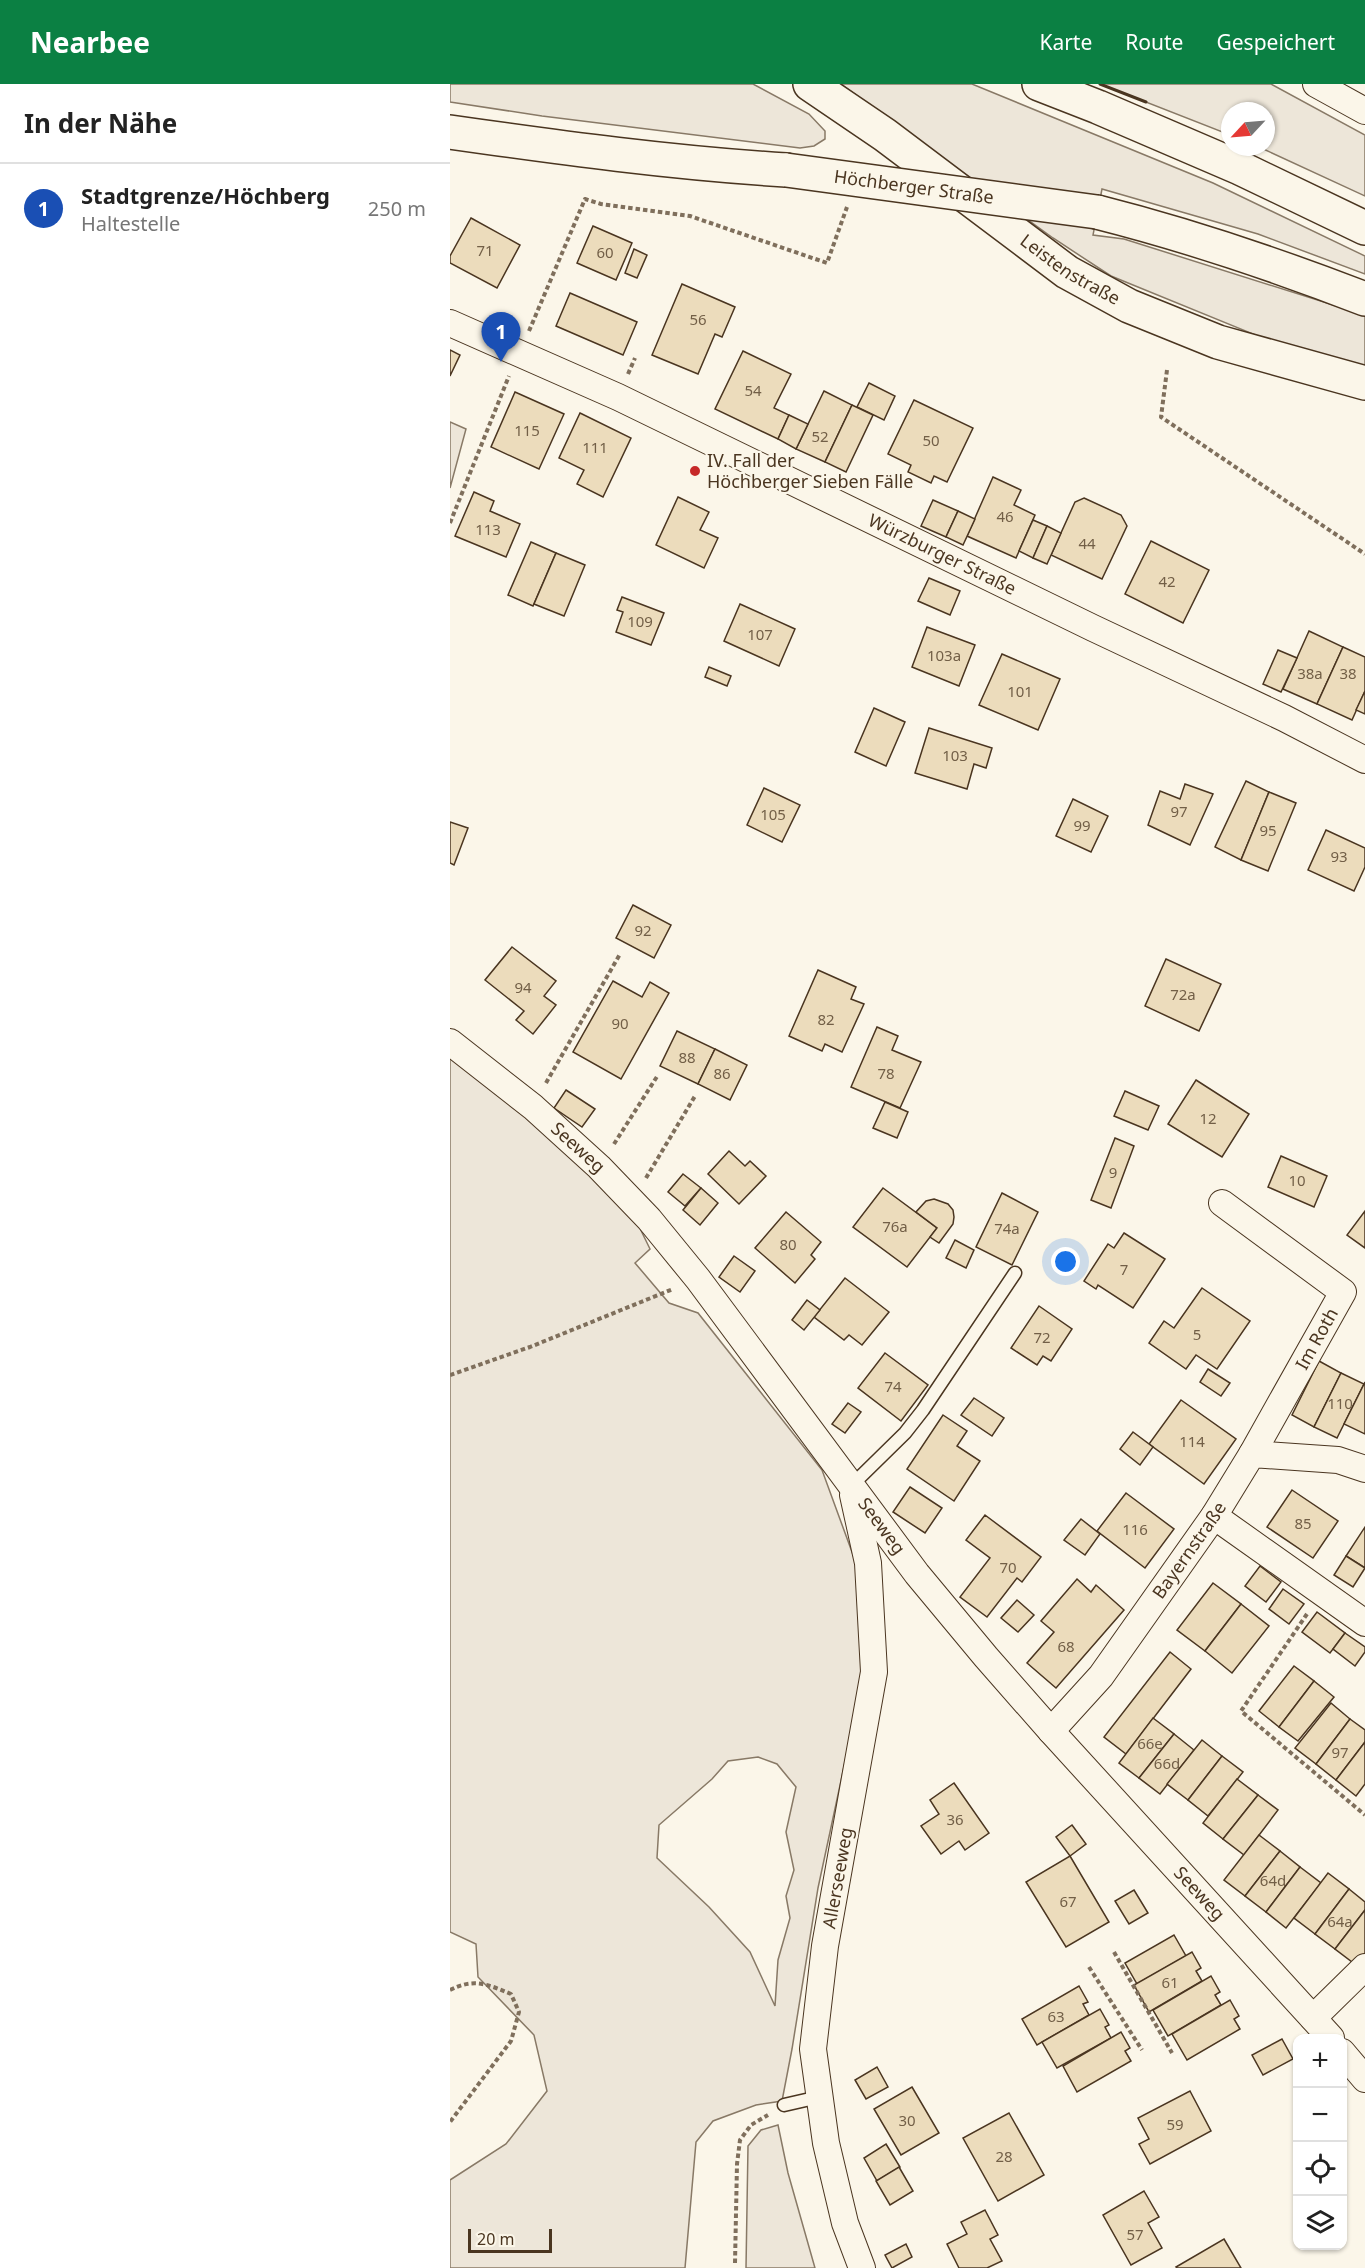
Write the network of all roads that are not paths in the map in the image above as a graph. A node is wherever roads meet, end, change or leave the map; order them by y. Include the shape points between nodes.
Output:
1 (810, 84) edge
2 (1038, 84) edge
3 (1316, 84) edge
4 (1365, 111) edge
5 (450, 132) edge
6 (1365, 228) edge
7 (1365, 299) edge
8 (450, 323) edge
9 (1365, 383) edge
10 (1365, 760) edge
11 (450, 1042) edge
12 (1222, 1203) dead end
13 (1015, 1273) dead end
14 (1252, 1454) junction
15 (1365, 1469) edge
16 (850, 1485) junction
17 (1214, 1516) junction
18 (1365, 1623) edge
19 (1050, 1731) junction
20 (1365, 1967) edge
21 (1313, 2018) junction
22 (1327, 2034) edge
23 (1347, 2058) edge
24 (1365, 2079) edge
25 (819, 2097) junction
26 (784, 2105) road end
27 (862, 2268) edge

1 - 9 main road, Leistenstraße via 885,135 1067,272 1129,306 1218,342
2 - 6 main road via 1240,168
3 - 4 street
5 - 7 main road, Höchberger Straße, bridge via 701,165 786,170 1097,212 1210,243
8 - 10 street, Würzburger Straße via 618,397
11 - 16 street, Seeweg via 533,1107 632,1202 698,1279
12 - 14 street, Im Roth via 1343,1292
13 - 16 lane via 923,1410 905,1433
14 - 15 street via 1338,1460
14 - 17 street, Bayernstraße
16 - 19 street, Seeweg via 917,1574
16 - 25 street, Allerseeweg via 868,1563 874,1672 825,1946 813,2049
17 - 18 street
17 - 19 street, Bayernstraße via 1101,1676
19 - 21 street, Seeweg
20 - 21 street
21 - 22 street, Seeweg
23 - 24 street
25 - 26 lane
25 - 27 street, Allerseeweg via 845,2223

